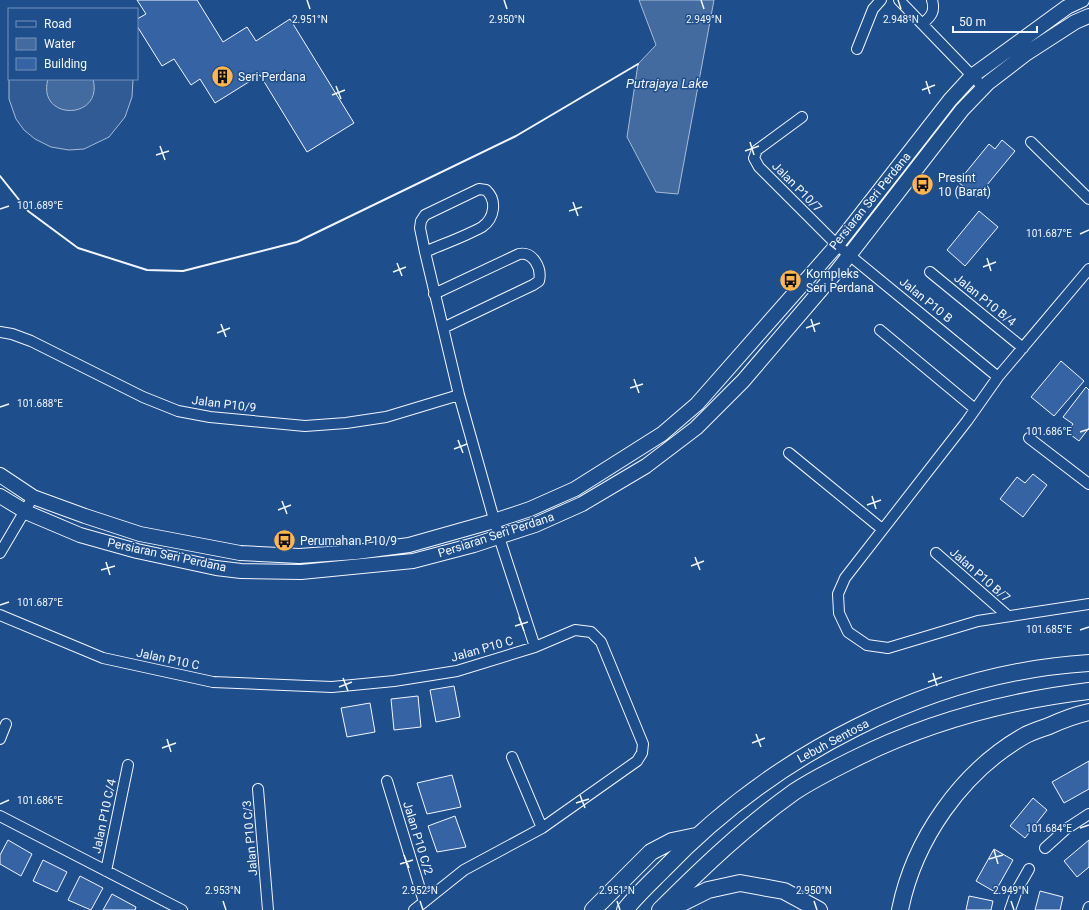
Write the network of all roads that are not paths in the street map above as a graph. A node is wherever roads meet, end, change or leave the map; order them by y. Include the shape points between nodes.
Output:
1 (881, 0) edge
2 (899, 0) edge
3 (932, 0) edge
4 (1082, 0) edge
5 (1089, 16) edge
6 (923, 24) junction
7 (857, 49) dead end
8 (972, 76) junction
9 (984, 88) junction
10 (802, 116) dead end
11 (1031, 142) dead end
12 (1089, 199) edge
13 (837, 245) junction
14 (425, 252) junction
15 (850, 255) junction
16 (1089, 269) edge
17 (930, 272) dead end
18 (434, 294) junction
19 (443, 328) junction
20 (880, 330) dead end
21 (0, 332) edge
22 (1023, 348) junction
23 (998, 377) junction
24 (459, 395) junction
25 (975, 409) junction
26 (1029, 438) dead end
27 (789, 453) dead end
28 (0, 475) edge
29 (1089, 484) edge
30 (0, 496) edge
31 (33, 497) junction
32 (25, 512) junction
33 (494, 521) junction
34 (882, 529) junction
35 (499, 537) junction
36 (0, 553) edge
37 (936, 553) dead end
38 (1089, 604) edge
39 (0, 616) edge
40 (1008, 616) junction
41 (535, 647) junction
42 (1089, 663) edge
43 (1089, 691) edge
44 (1089, 712) edge
45 (6, 724) dead end
46 (0, 739) edge
47 (512, 757) dead end
48 (128, 766) dead end
49 (387, 781) dead end
50 (258, 788) dead end
51 (1089, 814) edge
52 (0, 816) edge
53 (542, 828) junction
54 (696, 836) junction
55 (1045, 848) dead end
56 (1029, 869) dead end
57 (106, 871) junction
58 (424, 902) junction
59 (1089, 907) edge
60 (182, 910) edge
61 (268, 910) edge
62 (414, 910) edge
63 (593, 910) edge
64 (625, 910) edge
65 (660, 910) edge
66 (668, 910) edge
67 (819, 910) edge
68 (900, 910) edge
69 (1010, 910) edge
70 (1088, 910) edge

1 - 7 street via 873,9
2 - 6 street
3 - 6 street via 934,8 931,17
4 - 8 street, Persiaran Seri Perdana via 1068,7
5 - 9 street, Persiaran Seri Perdana via 1075,22 1027,53
6 - 8 street
8 - 9 street
8 - 13 street, Persiaran Seri Perdana via 950,100
9 - 15 street, Persiaran Seri Perdana via 962,110
10 - 13 street, Jalan P10/7 via 757,150 754,158 758,167
11 - 12 street
13 - 15 street, Jalan P10 B
13 - 33 street, Persiaran Seri Perdana via 697,404 662,434 575,490
14 - 14 street via 420,228 425,215 479,189 486,190 492,195 495,205 483,226
14 - 18 street
15 - 23 street, Jalan P10 B
15 - 35 street, Persiaran Seri Perdana via 786,332 696,428 646,466 582,504 536,525
16 - 22 street
17 - 22 street, Jalan P10 B/4
18 - 19 street
18 - 19 street via 519,254 526,253 532,256 540,275 539,281 533,285
19 - 24 street
20 - 25 street
21 - 24 street, Jalan P10/9 via 31,341 143,397 178,411 210,417 305,426 346,423 386,417
22 - 23 street
23 - 25 street
24 - 33 street
25 - 34 street
26 - 29 street
27 - 34 street
28 - 31 street, Persiaran Seri Perdana
30 - 32 street, Persiaran Seri Perdana
31 - 32 street
31 - 33 street, Persiaran Seri Perdana via 140,534 240,553 299,556 356,552 409,545
32 - 35 street, Persiaran Seri Perdana via 80,535 136,551 241,571 301,572 413,561
32 - 36 street
33 - 35 street
34 - 40 street via 845,578 838,594 840,613 848,632 867,645 888,648 978,621
35 - 41 street
37 - 40 street, Jalan P10 B/7
38 - 40 street
39 - 41 street, Jalan P10 C via 103,658 213,682 332,687 394,681 457,671
41 - 53 street, Jalan P10 C via 575,630 591,632 596,636 601,642 643,744 642,753 637,761
42 - 54 main road, Lebuh Sentosa via 1015,673 960,687 865,723 781,770
43 - 65 main road, Lebuh Sentosa via 1021,700 969,713 918,730 837,767 795,792 754,822
44 - 68 main road via 1076,714 1024,736 988,761 961,787 937,819 922,845 908,878
45 - 46 street
47 - 53 street
48 - 57 street, Jalan P10 C/4
49 - 58 street, Jalan P10 C/2
50 - 61 street, Jalan P10 C/3
51 - 55 street via 1066,829
52 - 57 street
53 - 58 street, Jalan P10 C via 464,870
54 - 63 main road via 672,841 651,852
54 - 64 main road, Lebuh Sentosa
56 - 69 street via 1017,890
57 - 60 street
58 - 62 street, Jalan P10 C
59 - 70 street
66 - 67 main road via 708,890 740,883 784,891

